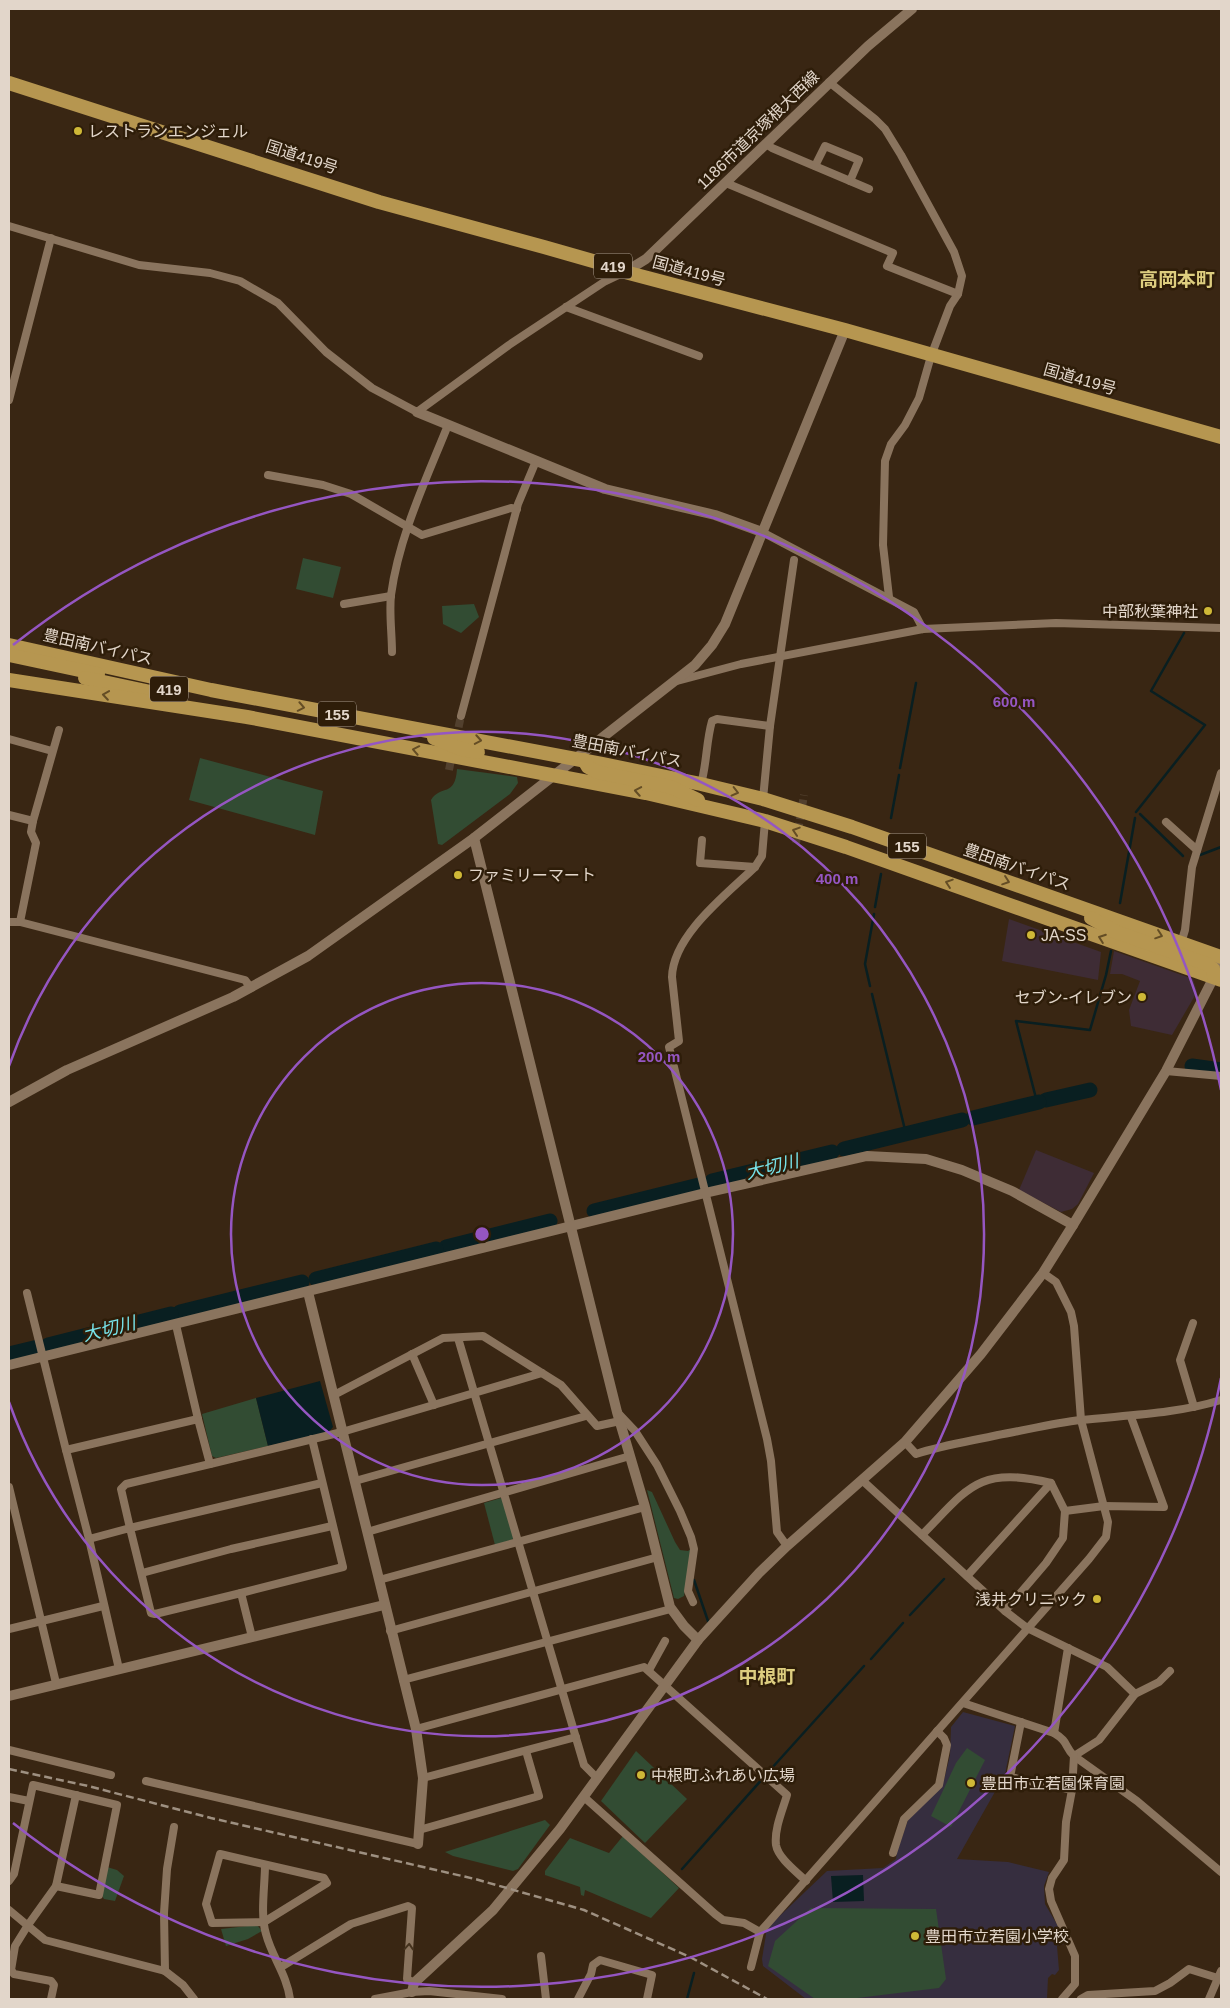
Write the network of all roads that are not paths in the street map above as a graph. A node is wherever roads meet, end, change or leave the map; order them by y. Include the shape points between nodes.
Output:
1 (912, 9) edge
2 (830, 82) junction
3 (9, 83) edge
4 (766, 144) junction
5 (816, 166) junction
6 (850, 181) junction
7 (726, 183) junction
8 (869, 189) dead end
9 (9, 226) edge
10 (50, 238) junction
11 (625, 272) junction
12 (958, 294) junction
13 (566, 307) junction
14 (845, 330) junction
15 (699, 356) dead end
16 (931, 356) junction
17 (9, 400) edge
18 (417, 412) junction
19 (448, 425) junction
20 (1221, 437) edge
21 (536, 461) junction
22 (268, 475) dead end
23 (517, 508) junction
24 (407, 528) junction
25 (762, 532) junction
26 (794, 560) dead end
27 (391, 596) junction
28 (889, 597) junction
29 (344, 604) dead end
30 (1221, 628) edge
31 (922, 629) junction
32 (9, 645) edge
33 (392, 652) dead end
34 (9, 655) edge
35 (781, 656) junction
36 (9, 662) edge
37 (57, 669) junction
38 (9, 680) edge
39 (677, 681) junction
40 (281, 703) junction
41 (461, 716) tunnel mouth
42 (247, 717) junction
43 (770, 726) junction
44 (411, 728) junction
45 (59, 730) dead end
46 (9, 739) edge
47 (52, 751) junction
48 (582, 757) junction
49 (1221, 773) edge
50 (549, 778) junction
51 (702, 784) junction
52 (763, 799) junction
53 (719, 809) junction
54 (9, 815) edge
55 (33, 821) junction
56 (765, 821) junction
57 (1166, 822) dead end
58 (474, 838) junction
59 (702, 840) dead end
60 (1197, 850) junction
61 (755, 866) junction
62 (1065, 902) junction
63 (9, 922) edge
64 (20, 922) junction
65 (1181, 943) junction
66 (1221, 957) edge
67 (1221, 962) edge
68 (1218, 978) edge
69 (251, 988) junction
70 (1166, 1071) junction
71 (1221, 1076) edge
72 (9, 1102) edge
73 (705, 1193) junction
74 (1073, 1225) junction
75 (571, 1227) junction
76 (1043, 1273) junction
77 (308, 1292) junction
78 (27, 1293) dead end
79 (1194, 1323) dead end
80 (176, 1324) junction
81 (458, 1338) junction
82 (412, 1354) junction
83 (42, 1357) junction
84 (9, 1365) edge
85 (542, 1373) junction
86 (474, 1394) junction
87 (334, 1395) junction
88 (1221, 1400) edge
89 (434, 1406) junction
90 (1194, 1407) junction
91 (586, 1416) junction
92 (618, 1416) junction
93 (1131, 1417) junction
94 (198, 1419) junction
95 (1080, 1420) junction
96 (342, 1432) junction
97 (312, 1439) junction
98 (905, 1442) junction
99 (490, 1444) junction
100 (66, 1450) junction
101 (630, 1456) junction
102 (210, 1464) junction
103 (355, 1481) junction
104 (862, 1481) junction
105 (322, 1483) junction
106 (1051, 1483) junction
107 (9, 1487) edge
108 (504, 1493) junction
109 (1104, 1506) junction
110 (645, 1507) junction
111 (1065, 1511) junction
112 (332, 1526) junction
113 (130, 1528) junction
114 (367, 1532) junction
115 (922, 1535) junction
116 (89, 1539) junction
117 (519, 1542) junction
118 (787, 1546) junction
119 (658, 1557) junction
120 (142, 1573) junction
121 (967, 1576) junction
122 (379, 1580) junction
123 (534, 1592) junction
124 (241, 1593) junction
125 (693, 1602) dead end
126 (103, 1606) junction
127 (384, 1606) junction
128 (670, 1607) junction
129 (1005, 1611) junction
130 (41, 1621) junction
131 (1028, 1628) junction
132 (9, 1629) edge
133 (390, 1631) junction
134 (252, 1638) junction
135 (698, 1640) junction
136 (548, 1641) junction
137 (665, 1641) dead end
138 (1068, 1648) junction
139 (119, 1669) junction
140 (650, 1670) junction
141 (1170, 1671) dead end
142 (403, 1680) junction
143 (56, 1683) junction
144 (664, 1685) junction
145 (563, 1688) junction
146 (1134, 1694) junction
147 (9, 1696) edge
148 (963, 1703) junction
149 (1021, 1722) junction
150 (416, 1729) junction
151 (937, 1731) junction
152 (1054, 1733) junction
153 (576, 1738) junction
154 (9, 1750) edge
155 (526, 1751) junction
156 (1074, 1756) junction
157 (111, 1775) dead end
158 (424, 1778) junction
159 (597, 1778) junction
160 (146, 1781) dead end
161 (1072, 1790) junction
162 (76, 1795) junction
163 (9, 1797) edge
164 (584, 1797) junction
165 (29, 1801) junction
166 (174, 1827) dead end
167 (419, 1830) junction
168 (418, 1844) joint
169 (893, 1853) dead end
170 (265, 1865) junction
171 (1221, 1872) edge
172 (9, 1881) edge
173 (806, 1881) junction
174 (56, 1886) junction
175 (9, 1910) edge
176 (264, 1922) junction
177 (28, 1925) junction
178 (760, 1932) junction
179 (541, 1956) dead end
180 (281, 1967) junction
181 (751, 1967) dead end
182 (165, 1971) junction
183 (1220, 1976) edge
184 (413, 1987) junction
185 (432, 1991) junction
186 (50, 1999) edge
187 (194, 1999) edge
188 (290, 1999) edge
189 (375, 1999) edge
190 (435, 1999) edge
191 (502, 1999) edge
192 (546, 1999) edge
193 (578, 1999) edge
194 (647, 1999) edge
195 (1062, 1999) edge
196 (1081, 1999) edge
197 (1209, 1999) edge

1 - 2 street, 1186市道京塚根大西線
2 - 4 street, 1186市道京塚根大西線
2 - 12 street via 885,129 954,252 962,276
3 - 11 highway, 国道419号 / 419 via 379,202 544,246
4 - 5 street
4 - 7 street, 1186市道京塚根大西線
5 - 6 street
5 - 6 street via 826,146 859,160
6 - 8 street
7 - 11 street, 1186市道京塚根大西線 via 646,259
7 - 12 street via 893,254 887,266
9 - 10 street
10 - 17 street
10 - 18 street via 139,265 210,273 240,281 278,303 326,352 360,380
11 - 13 street
11 - 14 highway, 国道419号 / 419
12 - 16 street via 950,306
13 - 15 street
13 - 18 street
14 - 16 highway, 国道419号 / 419
14 - 25 street
16 - 20 highway, 国道419号 / 419
16 - 28 street via 919,398 891,444 885,461 883,545
18 - 19 street
19 - 21 street
19 - 24 street
21 - 23 street
21 - 25 street via 605,489 715,515
22 - 24 street via 323,484 351,494
23 - 24 street via 422,535
23 - 41 street
24 - 27 street
25 - 28 street
25 - 39 street via 718,637 700,660
26 - 35 street
27 - 29 street
27 - 33 street
28 - 31 street via 914,612
30 - 31 street via 1056,623
31 - 35 street
32 - 40 highway, 豊田南バイパス / 155
34 - 37 highway, 419
35 - 39 street
35 - 43 street
36 - 37 highway, 419
37 - 40 highway, 419 via 230,700
37 - 42 highway, 419
42 -> 38 highway, 155
39 - 48 street
40 -> 44 highway, 豊田南バイパス / 155
50 -> 42 highway, 155
43 - 51 street via 712,721
43 - 52 street
44 -> 48 highway, 豊田南バイパス / 155
44 - 50 highway via 462,748 536,764 546,769
45 - 47 street
46 - 47 street
47 - 55 street
48 - 50 street
48 - 51 highway, 豊田南バイパス / 155
48 - 53 highway via 588,767 597,772 671,787
49 - 60 street
53 -> 50 highway, 155 via 646,793
50 - 58 street
51 -> 52 highway, 豊田南バイパス / 155
52 -> 62 highway, 豊田南バイパス / 155
53 - 56 highway, 155
54 - 55 street
55 - 64 street via 31,832 36,843
56 - 61 street via 762,856
68 -> 56 highway, 155
57 - 60 street
58 - 69 street via 308,956
58 - 75 street
59 - 61 street via 700,863
60 - 65 street via 1189,878
61 - 73 street via 695,926 672,967 679,1041 669,1047
62 -> 65 highway, 豊田南バイパス / 155
62 - 68 highway, 155 via 1116,932 1207,964
63 - 64 street
64 - 69 street via 245,980
65 - 66 highway, 豊田南バイパス / 155
67 - 68 street
68 - 70 street
69 - 72 street via 66,1070
70 - 71 street
70 - 74 street
73 - 74 street via 867,1156 926,1159 987,1179
73 - 75 street
73 - 118 street via 767,1439 777,1532
74 - 76 street
75 - 77 street
75 - 92 street
76 - 95 street via 1056,1282 1074,1326
76 - 98 street via 981,1354
77 - 80 street
77 - 87 street
78 - 83 street
79 - 90 street via 1180,1360
80 - 83 street
80 - 94 street
81 - 82 street via 443,1338
81 - 85 street via 483,1336
81 - 86 street
82 - 87 street
82 - 89 street
83 - 84 street
83 - 100 street
85 - 86 street
85 - 91 street via 561,1385
86 - 89 street
86 - 99 street
87 - 96 street
88 - 90 street
89 - 96 street
90 - 93 street
91 - 92 street via 596,1426
91 - 99 street
92 - 101 street
92 - 125 street via 635,1431 657,1465 691,1537 694,1549 688,1591
93 - 95 street
93 - 109 street via 1164,1507
94 - 100 street
94 - 102 street
95 - 98 street via 936,1447 916,1454
95 - 109 street
96 - 97 street
96 - 103 street
97 - 102 street
97 - 105 street
98 - 104 street
99 - 103 street
99 - 108 street
100 - 116 street
101 - 108 street
101 - 110 street
102 - 113 street via 126,1484 120,1489
103 - 114 street
104 - 115 street
104 - 118 street
105 - 112 street
105 - 113 street
106 - 111 street
106 - 115 street via 1000,1477 978,1482 966,1489
106 - 121 street
107 - 130 street
108 - 114 street
108 - 117 street
109 - 111 street
109 - 131 street via 1108,1522 1106,1537
110 - 117 street
110 - 119 street
111 - 129 street via 1063,1538
112 - 120 street
112 - 124 street via 343,1567
113 - 116 street
113 - 120 street
114 - 122 street
115 - 121 street
116 - 126 street
117 - 122 street
117 - 123 street
118 - 135 street
119 - 123 street
119 - 128 street
120 - 124 street via 151,1612 155,1614
121 - 129 street
122 - 127 street
123 - 133 street
123 - 136 street
124 - 134 street
126 - 130 street
126 - 139 street
127 - 133 street
127 - 134 street
128 - 135 street
128 - 136 street
129 - 131 street
130 - 132 street
130 - 143 street
131 - 138 street
131 - 148 street
133 - 142 street
134 - 139 street
135 - 144 street
136 - 142 street
136 - 145 street
137 - 140 street
138 - 146 street via 1107,1667
138 - 152 street
139 - 143 street
140 - 144 street
140 - 145 street via 644,1667
141 - 146 street via 1158,1682
142 - 150 street
143 - 147 street
144 - 159 street
144 - 173 street via 787,1795 776,1846
145 - 150 street
145 - 153 street
146 - 156 street via 1099,1740
148 - 149 street
148 - 151 street
149 - 152 street
149 - 161 street via 1010,1777
150 - 158 street
151 - 169 street via 947,1745 939,1785 904,1819
151 - 173 street
152 - 156 street via 1064,1739
153 - 155 street
153 - 159 street via 584,1765
154 - 157 street
155 - 158 street
155 - 167 street via 539,1796
156 - 161 street
156 - 171 street via 1138,1801
158 - 167 street
159 - 164 street
160 - 168 street
161 - 195 street via 1064,1860 1049,1889 1075,1956 1075,1984
162 - 165 street via 33,1785
162 - 174 street
162 - 174 street via 117,1805 99,1895
163 - 165 street
164 - 178 street via 715,1914 723,1920 744,1923
164 - 184 street via 493,1910
165 - 172 street via 14,1874
166 - 182 street via 164,1913
167 - 168 street
170 - 176 street
170 - 176 street via 324,1878 327,1882
170 - 176 street via 220,1854 206,1904 212,1923
173 - 178 street
174 - 177 street
175 - 177 street
176 - 180 street via 266,1935
177 - 182 street via 45,1940
177 - 186 street via 16,1946 11,1970 14,1974 51,1981 54,1985
178 - 181 street
179 - 192 street
184 -> 180 street via 407,1979 412,1908 408,1906 352,1924
180 - 188 street
182 - 187 street
183 - 196 street via 1189,1969 1155,1991 1088,1995
183 - 197 street
184 - 185 street
184 - 189 street
185 - 190 street
185 - 191 street
193 - 194 street via 593,1965 600,1960 652,1975

